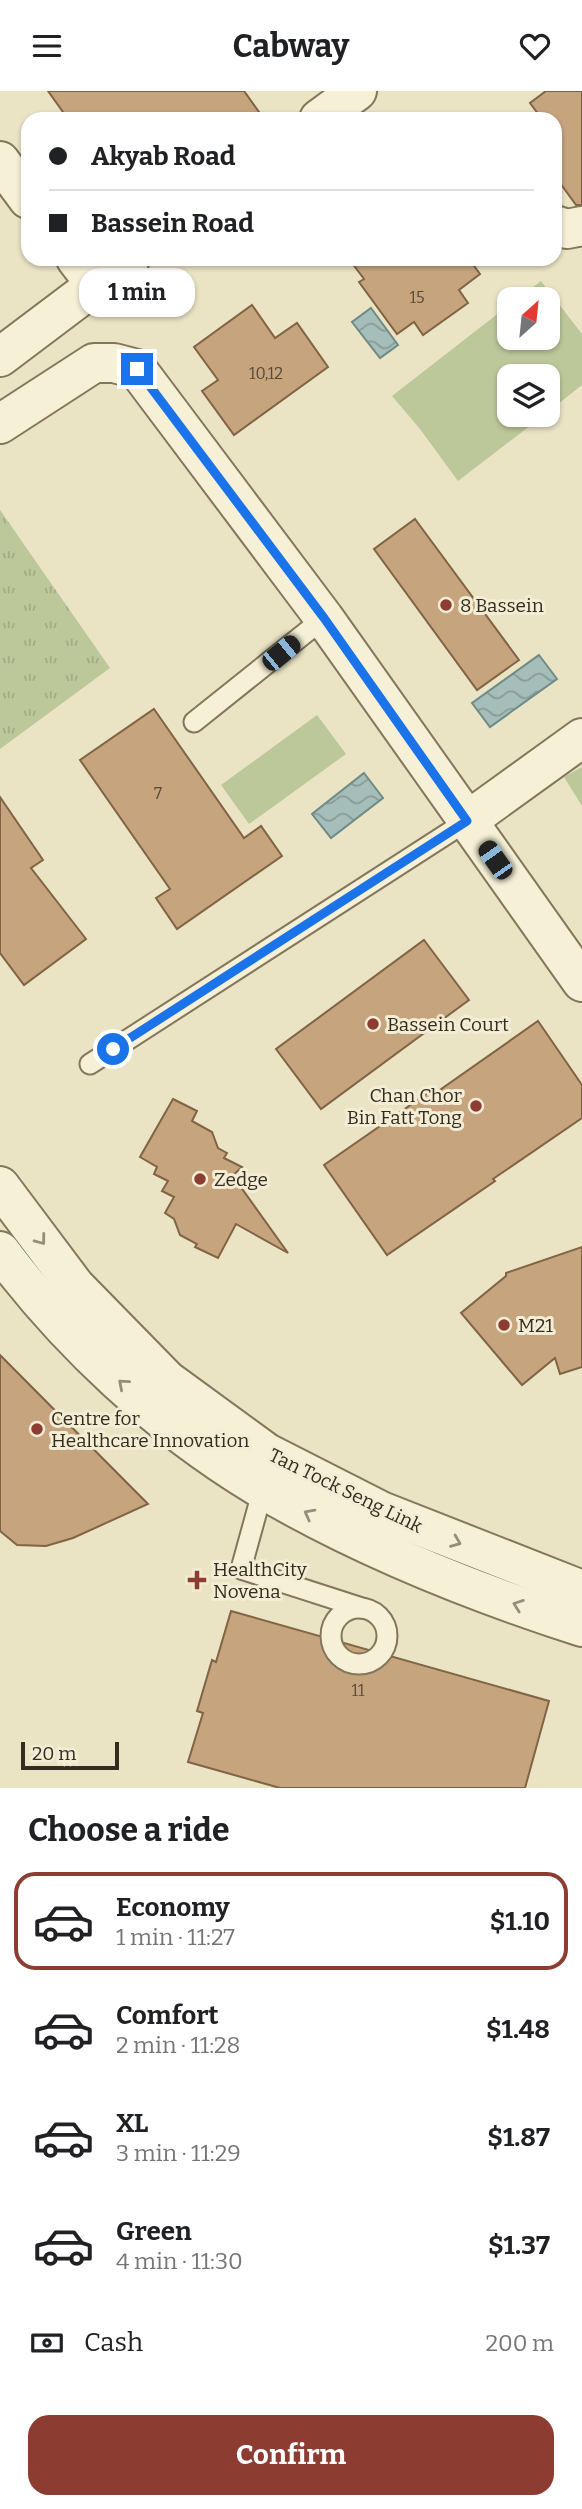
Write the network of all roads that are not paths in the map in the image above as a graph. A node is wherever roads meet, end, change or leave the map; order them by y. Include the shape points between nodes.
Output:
1 (356, 91) edge
2 (328, 112) edge
3 (0, 161) edge
4 (21, 190) edge
5 (582, 226) edge
6 (562, 227) edge
7 (107, 266) edge
8 (86, 272) edge
9 (0, 358) edge
10 (0, 424) edge
11 (324, 618) junction
12 (194, 722) dead end
13 (582, 738) edge
14 (467, 821) junction
15 (582, 982) edge
16 (90, 1064) dead end
17 (0, 1186) edge
18 (0, 1251) edge
19 (263, 1489) junction
20 (582, 1590) edge
21 (362, 1608) dead end
22 (582, 1627) edge

1 - 2 street
3 - 4 street
5 - 6 street
7 - 8 street
8 - 9 street
10 - 11 street via 94,363 137,369
11 - 12 lane
11 - 14 street
13 - 14 street
14 - 15 street
14 - 16 lane
17 -> 20 street, Tan Tock Seng Link via 75,1286 167,1380 267,1453 381,1511
19 -> 18 street, Tan Tock Seng Link via 177,1431 101,1365
19 - 21 lane via 241,1569
22 -> 19 street, Tan Tock Seng Link via 437,1574 343,1532

